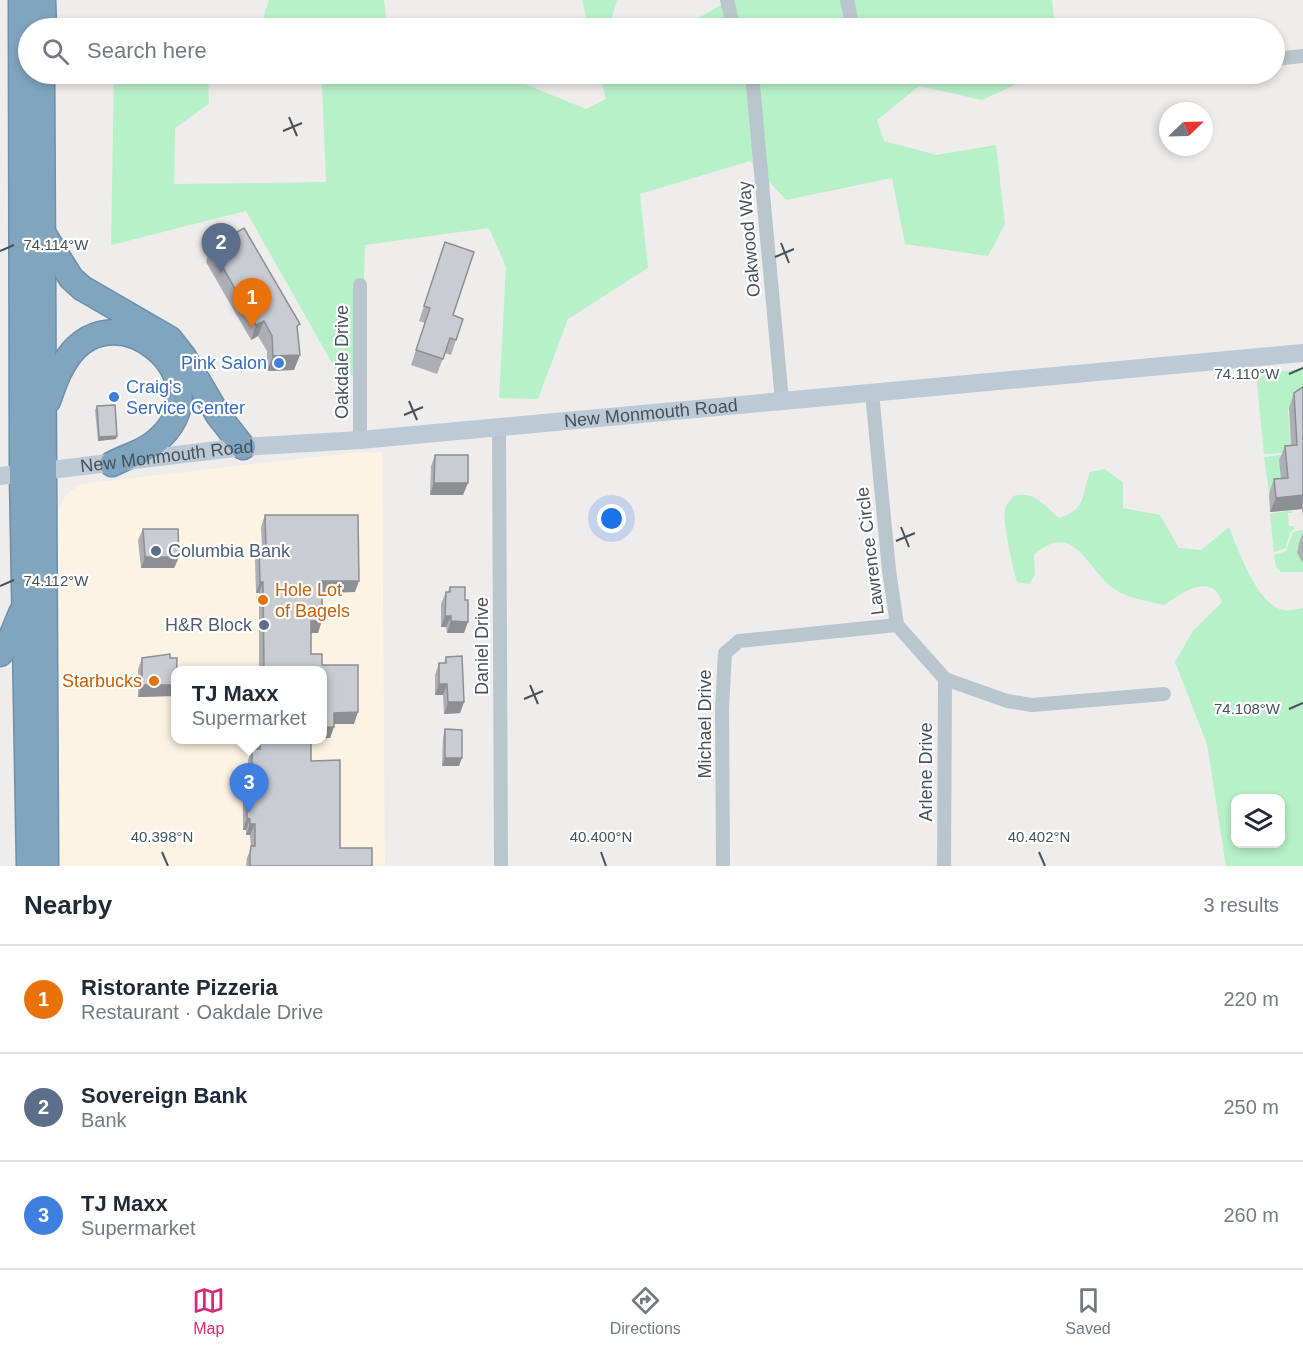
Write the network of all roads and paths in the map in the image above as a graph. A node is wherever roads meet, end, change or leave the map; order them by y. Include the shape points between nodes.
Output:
1 (21, 0) edge
2 (43, 0) edge
3 (727, 0) edge
4 (847, 0) edge
5 (21, 18) edge
6 (44, 18) edge
7 (732, 18) edge
8 (851, 18) edge
9 (1303, 56) edge
10 (1285, 58) edge
11 (21, 84) edge
12 (42, 84) edge
13 (753, 84) edge
14 (42, 233) junction
15 (360, 285) dead end
16 (1303, 353) edge
17 (872, 393) junction
18 (782, 401) junction
19 (44, 412) junction
20 (498, 426) junction
21 (360, 440) junction
22 (243, 447) junction
23 (112, 464) junction
24 (22, 474) edge
25 (25, 602) junction
26 (897, 625) junction
27 (0, 654) edge
28 (945, 679) junction
29 (1164, 694) dead end
30 (29, 866) edge
31 (46, 866) edge
32 (501, 866) edge
33 (723, 866) edge
34 (944, 866) edge

1 - 5 highway
2 - 6 highway
3 - 7 street
4 - 8 street
9 - 10 street
11 - 24 highway
12 - 14 highway
13 - 18 street, Oakwood Way
14 - 19 highway
14 - 22 highway via 71,278 82,288 170,339
15 - 21 street, Oakdale Drive
16 - 17 main road, New Monmouth Road
17 - 18 main road, New Monmouth Road
17 - 26 street, Lawrence Circle
18 - 20 main road, New Monmouth Road
19 - 23 highway via 62,365 87,340 127,333 151,343 173,368 178,407 154,443
19 - 24 highway
20 - 21 main road, New Monmouth Road
20 - 32 street, Daniel Drive
21 - 22 main road, New Monmouth Road
22 - 23 main road, New Monmouth Road
23 - 24 main road, New Monmouth Road
24 - 25 highway
24 - 31 highway
25 - 27 highway via 8,645
25 - 30 highway
26 - 28 street, Lawrence Circle
26 - 33 street, Michael Drive via 739,641 725,653
28 - 29 street, Lawrence Circle via 1007,701 1032,705
28 - 34 street, Arlene Drive

